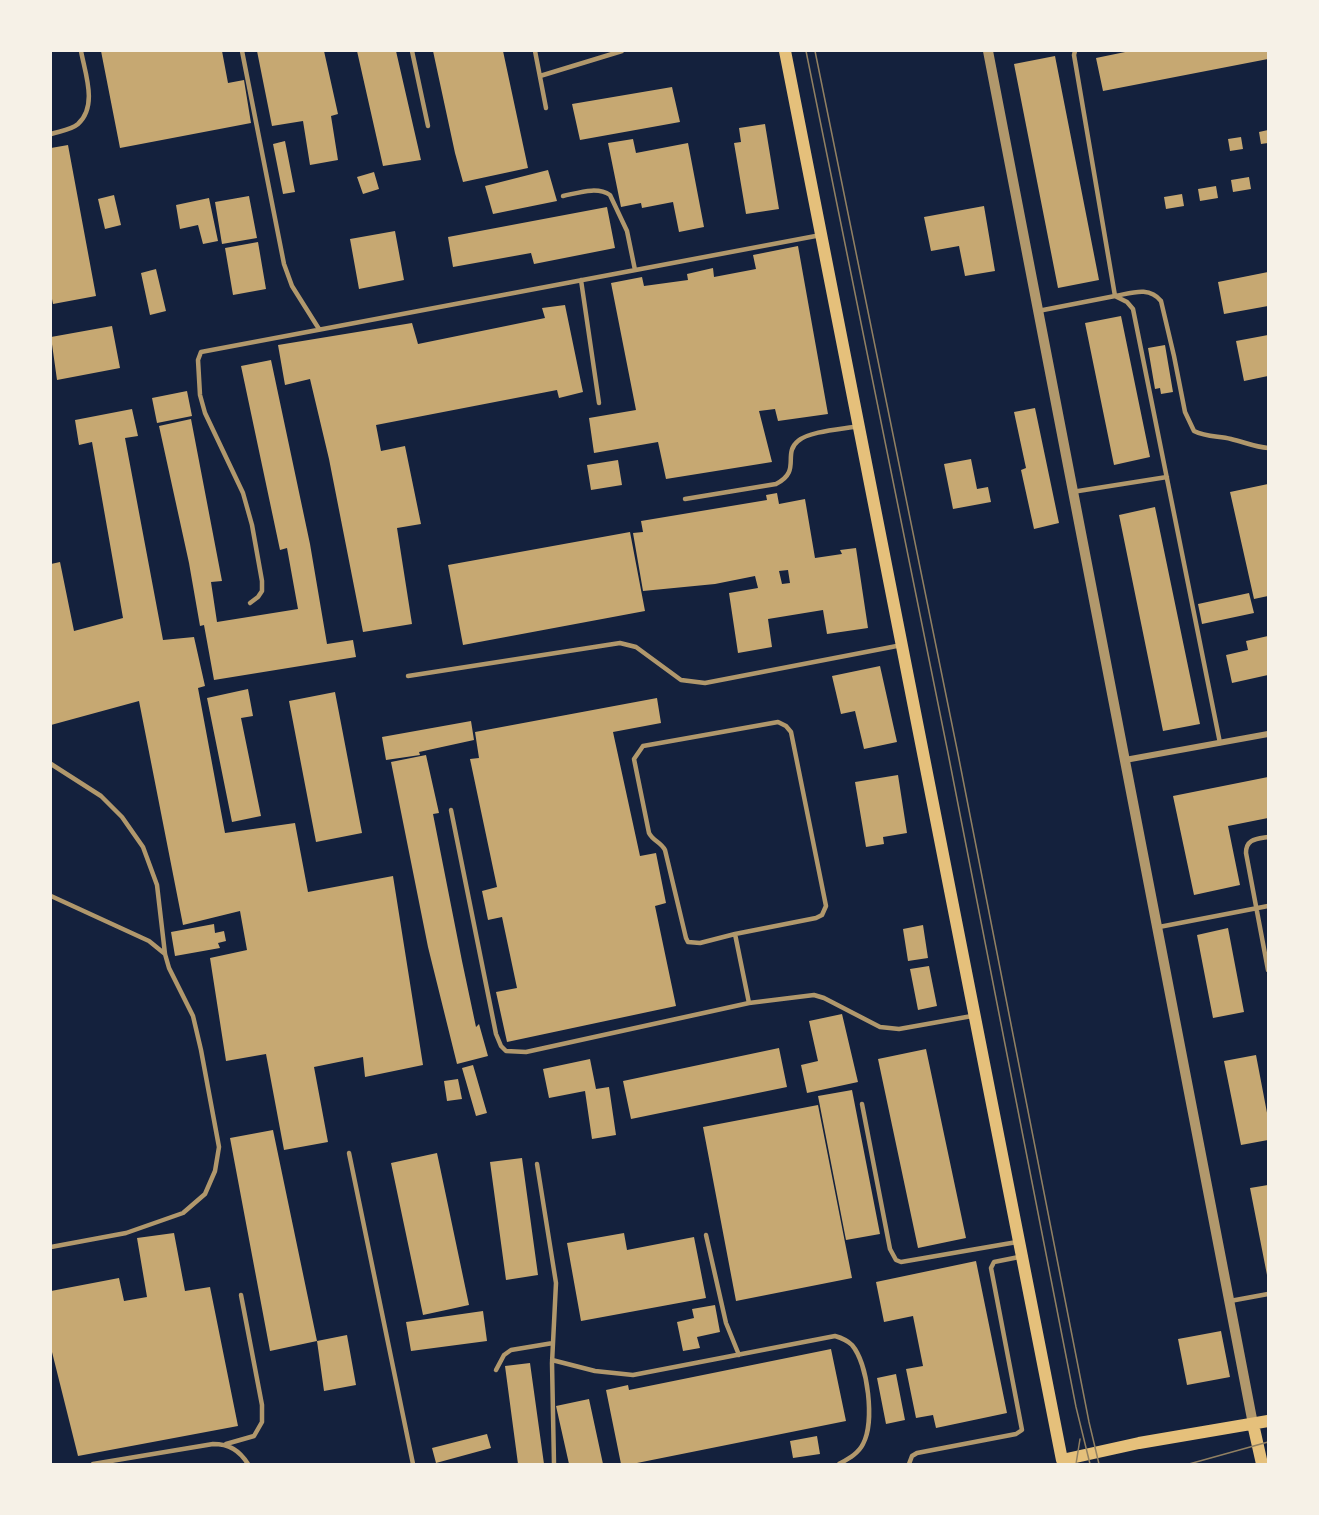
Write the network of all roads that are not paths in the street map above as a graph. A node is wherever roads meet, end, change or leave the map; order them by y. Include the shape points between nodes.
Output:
1 (81, 51) edge
2 (242, 51) edge
3 (412, 51) edge
4 (535, 51) edge
5 (622, 51) edge
6 (785, 51) edge
7 (988, 51) edge
8 (1075, 51) edge
9 (540, 76) junction
10 (546, 108) dead end
11 (428, 126) dead end
12 (51, 134) edge
13 (563, 196) dead end
14 (821, 235) junction
15 (635, 270) junction
16 (581, 280) junction
17 (1115, 296) junction
18 (1038, 311) junction
19 (319, 329) junction
20 (599, 403) dead end
21 (859, 426) junction
22 (1268, 448) edge
23 (1167, 477) junction
24 (1072, 492) junction
25 (685, 499) dead end
26 (250, 603) dead end
27 (902, 645) junction
28 (408, 676) dead end
29 (1268, 734) edge
30 (1220, 743) junction
31 (1124, 760) junction
32 (51, 764) edge
33 (451, 810) dead end
34 (1268, 837) edge
35 (51, 896) edge
36 (1268, 906) edge
37 (1257, 908) junction
38 (1157, 927) junction
39 (735, 934) junction
40 (165, 954) junction
41 (1268, 970) edge
42 (749, 1003) junction
43 (975, 1015) junction
44 (862, 1104) dead end
45 (350, 1153) dead end
46 (537, 1164) dead end
47 (706, 1235) dead end
48 (1019, 1242) junction
49 (51, 1247) edge
50 (1022, 1256) junction
51 (1268, 1294) edge
52 (241, 1295) dead end
53 (1230, 1301) junction
54 (553, 1343) junction
55 (739, 1355) junction
56 (552, 1360) junction
57 (496, 1370) dead end
58 (1268, 1421) edge
59 (1253, 1424) junction
60 (226, 1444) junction
61 (1061, 1462) edge
62 (93, 1464) edge
63 (249, 1464) edge
64 (412, 1464) edge
65 (554, 1464) edge
66 (838, 1464) edge
67 (909, 1464) edge
68 (1262, 1464) edge

1 - 12 lane via 89,98 86,111 78,123
2 - 19 lane via 284,264 292,286
3 - 11 lane
4 - 9 lane
5 - 9 lane
6 - 14 main road
7 - 18 street
8 - 17 lane
9 - 10 lane
13 - 15 lane via 591,191 610,195 627,231
14 - 15 lane
14 - 21 main road
15 - 16 lane
16 - 19 lane
16 - 20 lane
17 - 18 lane
17 - 22 lane via 1145,291 1161,302 1185,412 1194,432
17 - 23 lane via 1133,309
18 - 24 street
19 - 26 lane via 207,350 198,356 205,413 243,493 252,525 262,591
21 - 25 lane via 799,439 787,477 776,484
21 - 27 main road
23 - 24 lane
23 - 30 lane
24 - 31 street
27 - 28 lane via 705,683 681,680 636,648 620,643
27 - 43 main road
29 - 30 street
30 - 31 street
31 - 38 street
32 - 40 lane via 100,796 122,817 143,847 157,885
33 - 42 lane via 496,1034 506,1051 526,1052
34 - 37 lane via 1250,841 1246,848
35 - 40 lane via 149,941
36 - 37 lane
37 - 38 lane
37 - 41 lane
38 - 53 street
39 - 39 lane via 816,918 826,906 791,732 778,722 643,747 634,759 648,833 665,850 688,942
39 - 42 lane
40 - 49 lane via 193,1016 201,1050 219,1147 215,1171 204,1194 183,1213 126,1233
42 - 43 lane via 814,995 889,1029
43 - 48 main road
44 - 48 lane via 890,1249 896,1260
45 - 64 lane
46 - 54 lane via 556,1283
47 - 55 lane via 726,1323
48 - 50 main road
50 - 61 main road
50 - 67 lane via 994,1262 991,1268 1022,1430 917,1453
51 - 53 lane
52 - 60 lane via 262,1422 254,1436
53 - 59 street
54 - 56 lane
54 - 57 lane via 511,1350
55 - 56 lane via 625,1376
55 - 66 lane via 836,1336 852,1345 863,1368 868,1433 860,1450
56 - 65 lane
58 - 59 main road
59 - 61 main road via 1139,1443
59 - 68 main road
60 - 62 lane
60 - 63 lane

